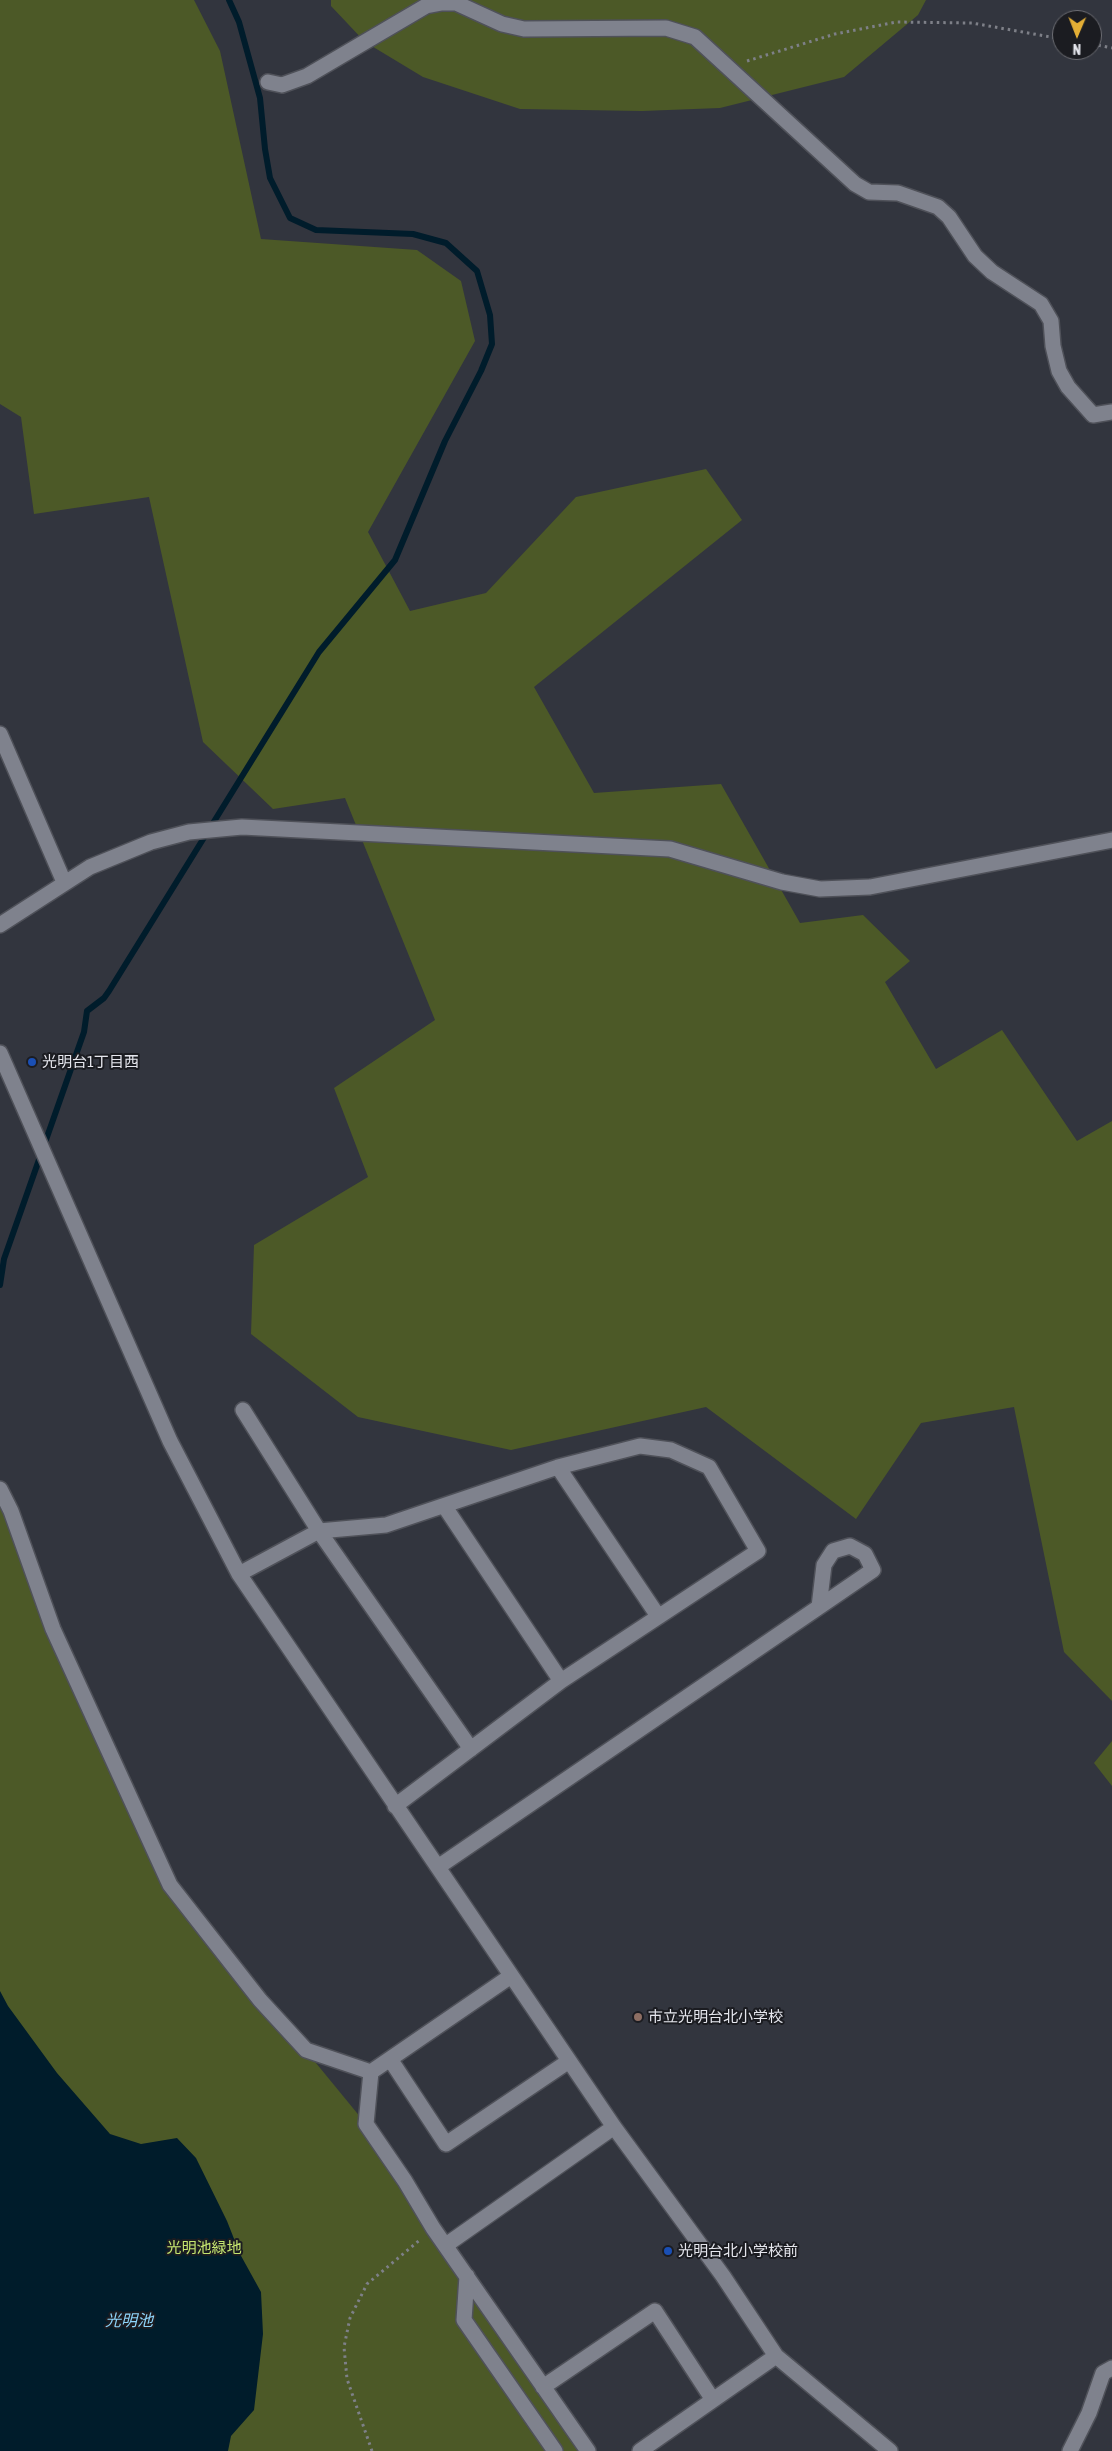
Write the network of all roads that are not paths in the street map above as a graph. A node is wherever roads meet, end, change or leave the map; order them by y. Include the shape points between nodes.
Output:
1 (268, 82) dead end
2 (1112, 412) edge
3 (0, 734) edge
4 (1112, 840) edge
5 (64, 882) junction
6 (0, 924) edge
7 (0, 1053) edge
8 (243, 1410) dead end
9 (558, 1467) junction
10 (0, 1489) edge
11 (445, 1507) junction
12 (319, 1530) junction
13 (239, 1574) junction
14 (819, 1607) dead end
15 (658, 1616) junction
16 (561, 1681) junction
17 (471, 1749) junction
18 (396, 1806) junction
19 (438, 1867) junction
20 (511, 1976) junction
21 (390, 2059) junction
22 (569, 2062) junction
23 (371, 2072) junction
24 (614, 2127) junction
25 (446, 2245) junction
26 (467, 2276) junction
27 (776, 2356) junction
28 (1112, 2368) edge
29 (543, 2387) junction
30 (713, 2400) junction
31 (555, 2451) edge
32 (588, 2451) edge
33 (641, 2451) edge
34 (890, 2451) edge
35 (1070, 2451) edge

1 - 2 street via 282,84 307,76 426,6 442,2 456,3 502,24 524,29 666,28 695,37 856,184 869,192 898,193 918,198 950,217 975,256 992,272 1041,304 1051,321 1059,371 1068,387 1093,415
3 - 5 street
4 - 5 street via 870,887 820,889 782,882 670,848 242,827 188,832 151,842 90,867
5 - 6 street
7 - 13 street via 170,1441
8 - 12 street
9 - 11 street
9 - 15 street
9 - 15 street via 640,1446 671,1450 709,1467 758,1551
10 - 23 street via 53,1629 170,1885 260,2000 306,2050
11 - 12 street via 386,1525
11 - 16 street
12 - 13 street
12 - 17 street
13 - 18 street
14 - 19 street
15 - 16 street
16 - 17 street
17 - 18 street
18 - 19 street
19 - 20 street
20 - 21 street
20 - 22 street
21 - 22 street via 446,2144
21 - 23 street
22 - 24 street
23 - 25 street via 366,2124
24 - 25 street
24 - 27 street via 723,2276
25 - 26 street
26 - 29 street
26 - 31 street via 464,2320
27 - 30 street
27 - 34 street
28 - 35 street via 1103,2374
29 - 30 street via 655,2312
29 - 32 street
30 - 33 street

